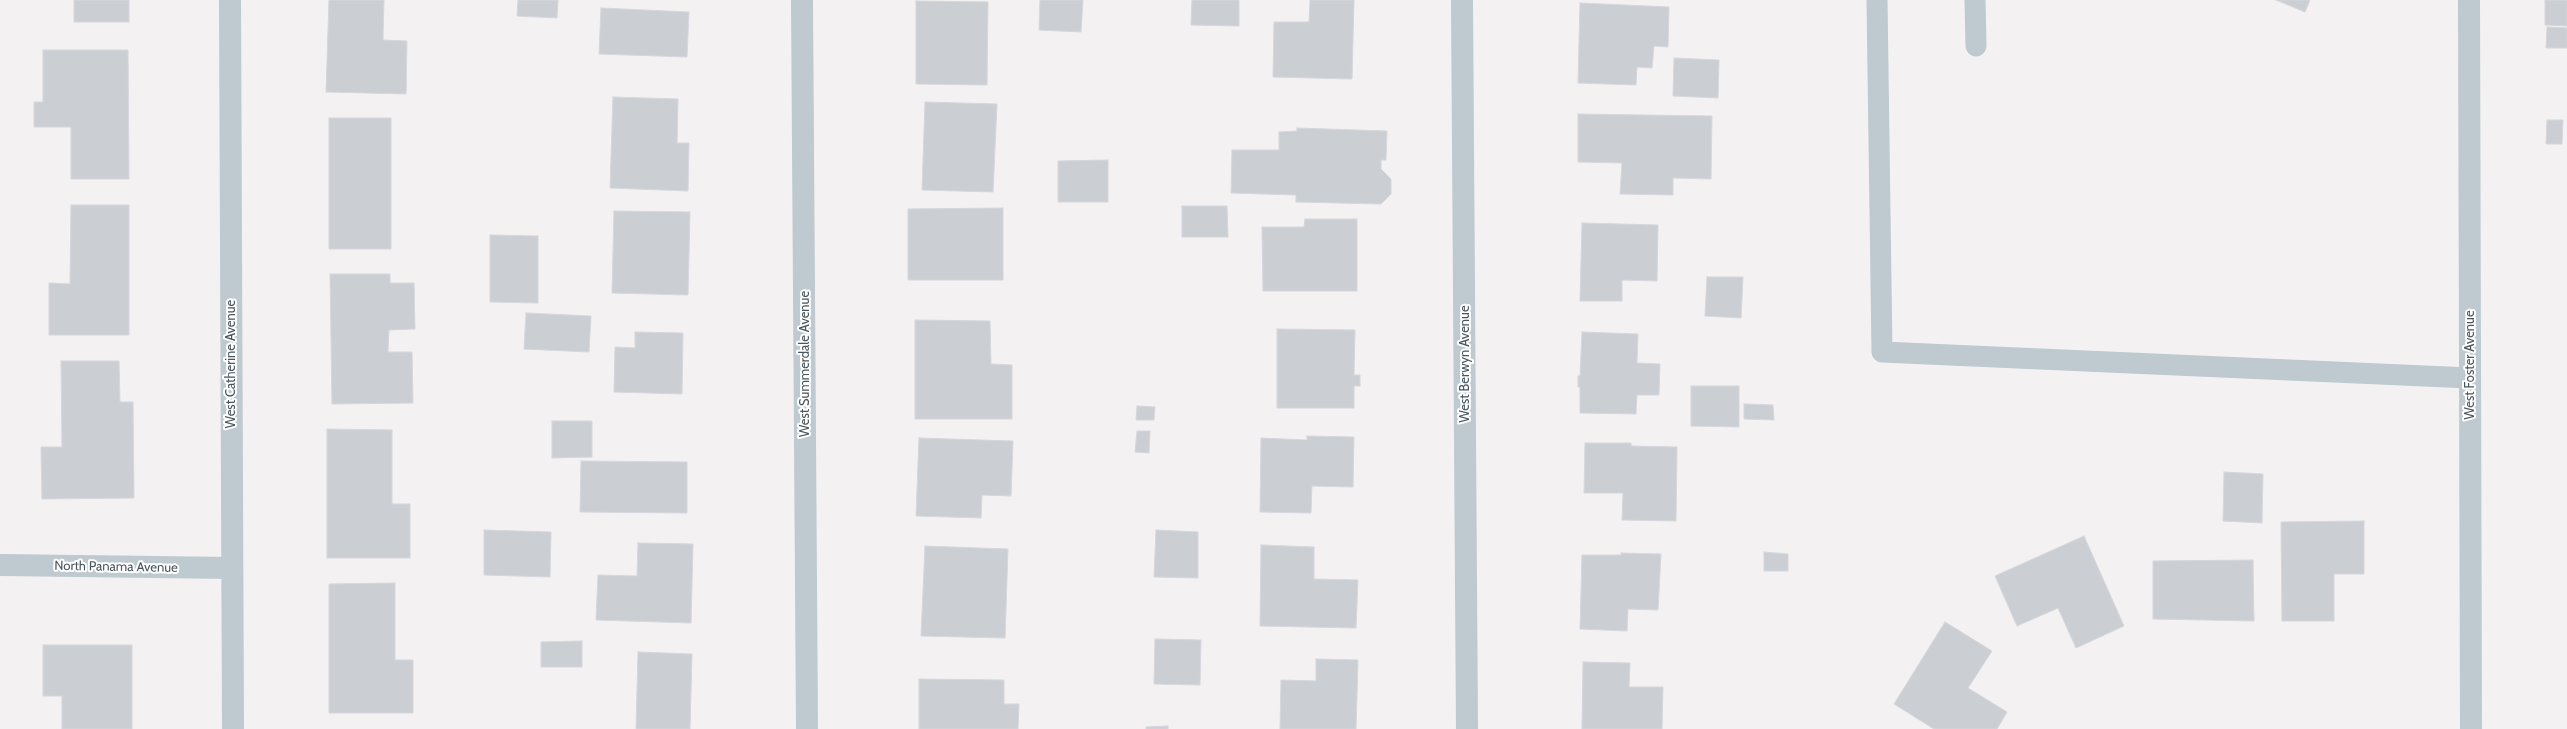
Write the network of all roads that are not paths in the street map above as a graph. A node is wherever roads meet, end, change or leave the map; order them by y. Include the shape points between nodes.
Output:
1 (230, 0) edge
2 (802, 0) edge
3 (1462, 0) edge
4 (1877, 0) edge
5 (1975, 0) edge
6 (2469, 0) edge
7 (1976, 46) dead end
8 (2470, 378) junction
9 (0, 565) edge
10 (232, 568) junction
11 (233, 729) edge
12 (807, 729) edge
13 (1467, 729) edge
14 (2471, 729) edge

1 - 10 street, West Catherine Avenue
2 - 12 street, West Summerdale Avenue
3 - 13 street, West Berwyn Avenue
4 - 8 lane via 1882,352
5 - 7 lane
6 - 8 street, West Foster Avenue
8 - 14 street, West Foster Avenue
9 - 10 street, North Panama Avenue
10 - 11 street, West Catherine Avenue

